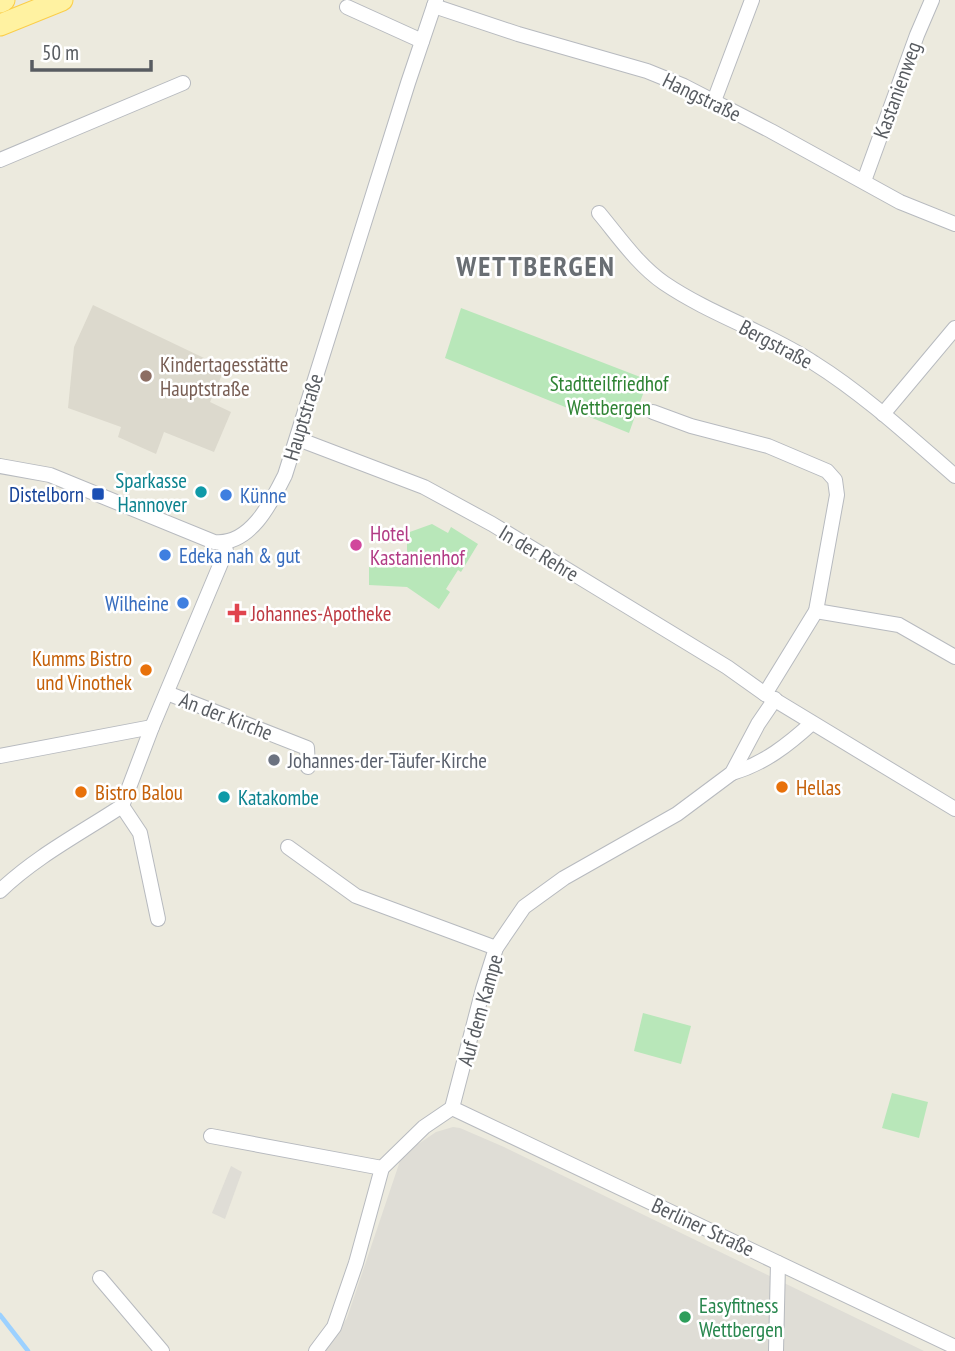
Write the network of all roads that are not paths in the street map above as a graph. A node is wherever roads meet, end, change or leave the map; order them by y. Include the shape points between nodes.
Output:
1 (62, 0) edge
2 (752, 0) edge
3 (932, 0) edge
4 (435, 3) edge
5 (347, 7) dead end
6 (0, 25) edge
7 (422, 41) junction
8 (183, 83) dead end
9 (714, 101) junction
10 (0, 160) edge
11 (864, 181) junction
12 (599, 213) dead end
13 (955, 224) edge
14 (955, 328) edge
15 (653, 412) dead end
16 (883, 414) junction
17 (298, 439) junction
18 (0, 466) edge
19 (955, 476) edge
20 (224, 543) junction
21 (816, 611) junction
22 (955, 657) edge
23 (167, 693) junction
24 (770, 697) junction
25 (812, 723) junction
26 (152, 727) junction
27 (0, 756) edge
28 (308, 767) dead end
29 (732, 773) junction
30 (122, 806) junction
31 (955, 809) edge
32 (288, 848) dead end
33 (0, 891) edge
34 (158, 919) dead end
35 (496, 948) junction
36 (452, 1108) junction
37 (211, 1136) dead end
38 (382, 1168) junction
39 (778, 1263) junction
40 (100, 1278) dead end
41 (955, 1347) edge
42 (162, 1351) edge
43 (316, 1351) edge
44 (776, 1351) edge

1 - 6 main road
2 - 9 street
3 - 11 street, Kastanienweg
4 - 7 street, Hauptstraße
4 - 9 street, Hangstraße via 518,34 648,71
5 - 7 street
7 - 17 street, Hauptstraße
8 - 10 street
9 - 11 street, Hangstraße
11 - 13 street, Hangstraße via 900,202
12 - 16 street, Bergstraße via 663,282 814,362
14 - 16 street
15 - 21 street via 768,446 827,471 835,480 837,495
16 - 19 street, Bergstraße
17 - 20 street, Hauptstraße via 276,494 251,528
17 - 24 street, In der Rehre via 447,499 673,633
18 - 20 street via 50,475
20 - 23 street, An der Kirche via 226,551
21 - 22 street via 899,625
21 - 24 street
23 - 26 street, An der Kirche
23 - 28 street, An der Kirche via 307,748
24 - 25 street, In der Rehre
24 - 29 street, Auf dem Kampe
25 - 29 street, Auf dem Kampe via 783,749
25 - 31 street, In der Rehre
26 - 27 street
26 - 30 street, An der Kirche
29 - 35 street, Auf dem Kampe via 677,814 564,878 524,907
30 - 33 street
30 - 34 street via 140,833
32 - 35 street via 356,896
35 - 36 street, Auf dem Kampe
36 - 38 street via 424,1127
36 - 39 street, Berliner Straße
37 - 38 street
38 - 43 street via 334,1327
39 - 41 street, Berliner Straße
39 - 44 street
40 - 42 street

